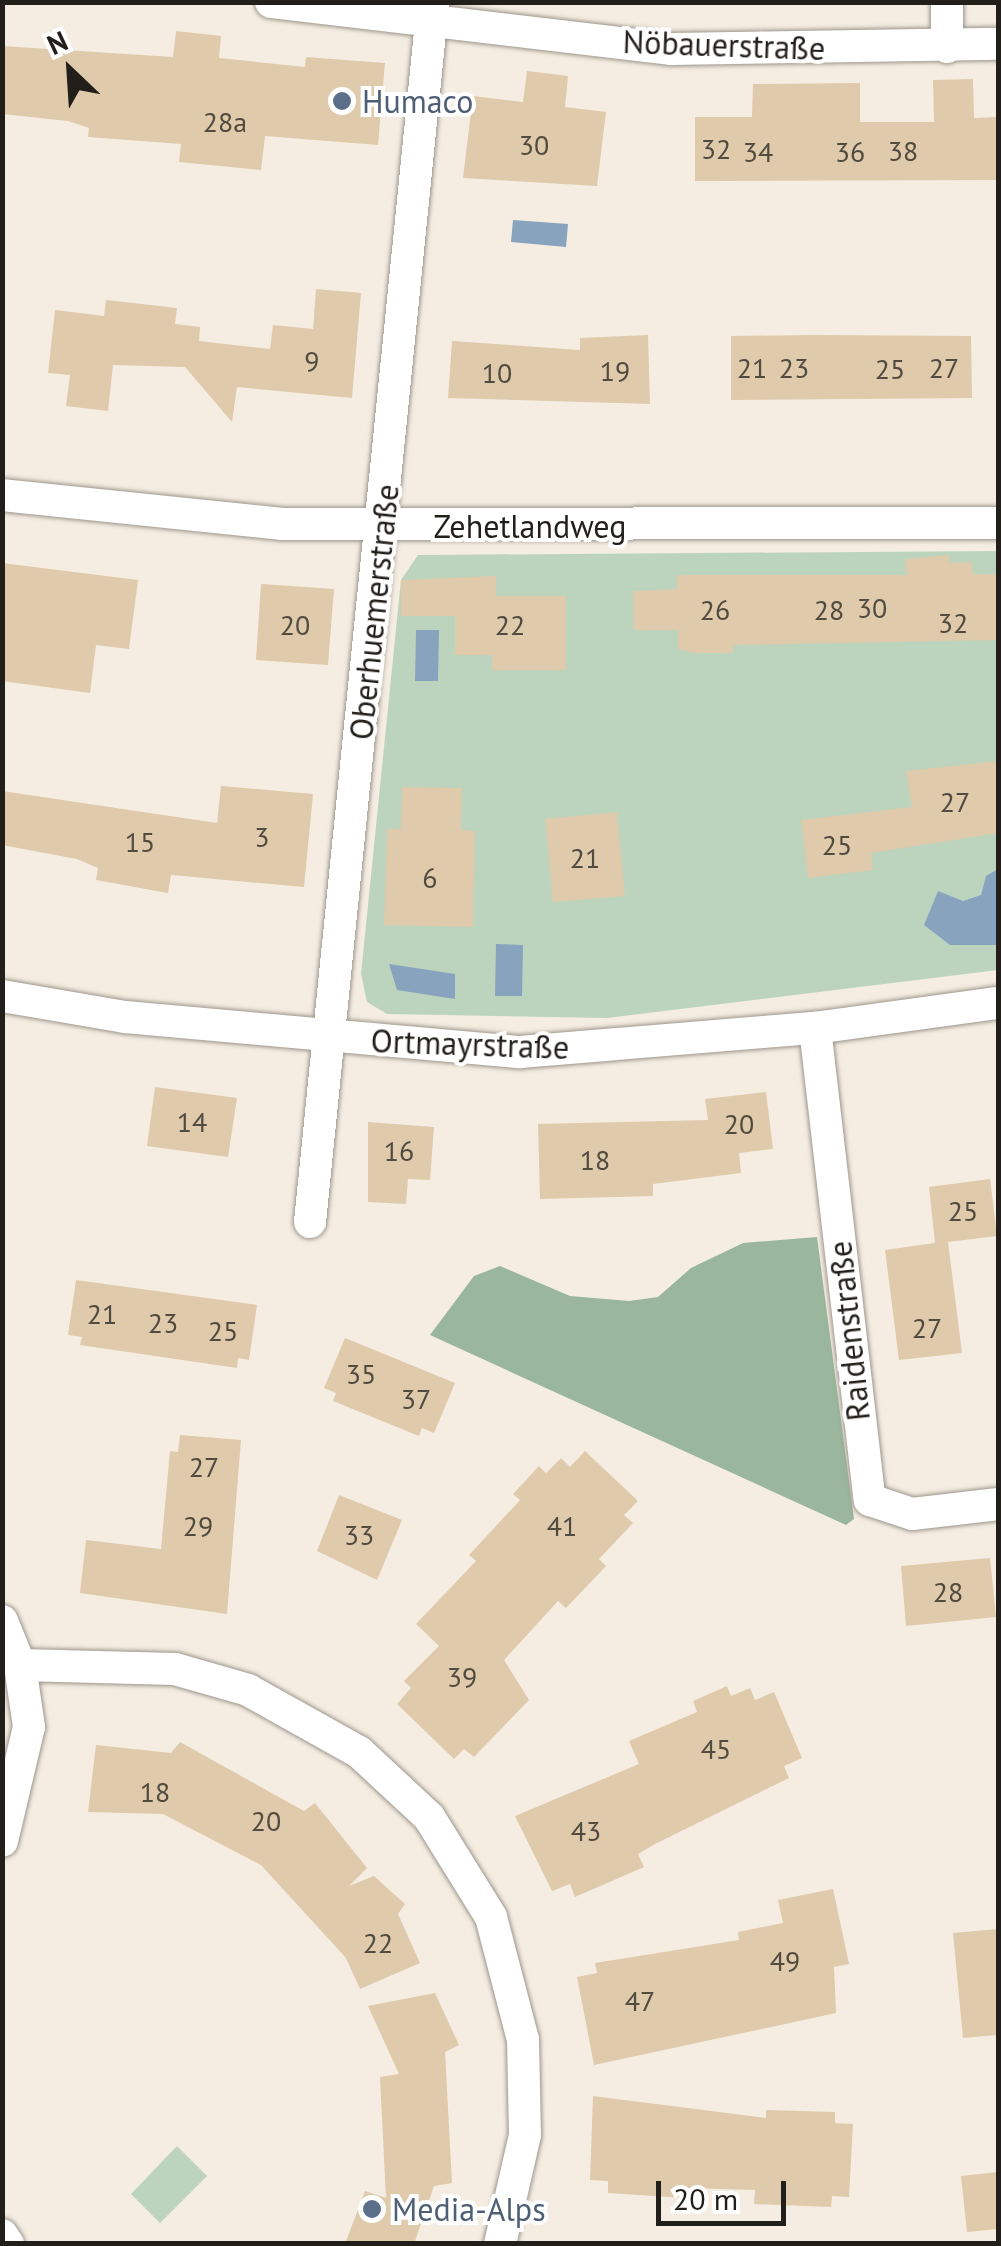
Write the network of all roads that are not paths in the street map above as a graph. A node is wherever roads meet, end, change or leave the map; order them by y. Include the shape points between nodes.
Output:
1 (272, 2) edge
2 (947, 2) edge
3 (432, 10) edge
4 (998, 44) edge
5 (947, 47) junction
6 (2, 495) edge
7 (998, 523) edge
8 (384, 526) junction
9 (2, 996) edge
10 (998, 1002) edge
11 (815, 1028) junction
12 (328, 1038) junction
13 (310, 1222) dead end
14 (998, 1504) edge
15 (2, 1621) edge
16 (20, 1665) junction
17 (2, 1842) edge
18 (2, 2235) edge
19 (8, 2244) edge
20 (500, 2244) edge

1 - 3 street, Nöbauerstraße
2 - 5 street
3 - 5 street, Nöbauerstraße via 671,50
3 - 8 street, Oberhuemerstraße
4 - 5 street, Nöbauerstraße
6 - 8 street, Zehetlandweg via 282,524
7 - 8 street, Zehetlandweg
8 - 12 street, Oberhuemerstraße
9 - 12 street, Ortmayrstraße
10 - 11 street, Ortmayrstraße
11 - 12 street, Ortmayrstraße via 520,1052
11 - 14 street, Raidenstraße via 870,1500 912,1514
12 - 13 street, Oberhuemerstraße
15 - 16 street
16 - 17 street via 29,1727
16 - 20 street via 175,1669 248,1690 359,1752 429,1817 491,1916 523,2040 524,2134
18 - 19 street

